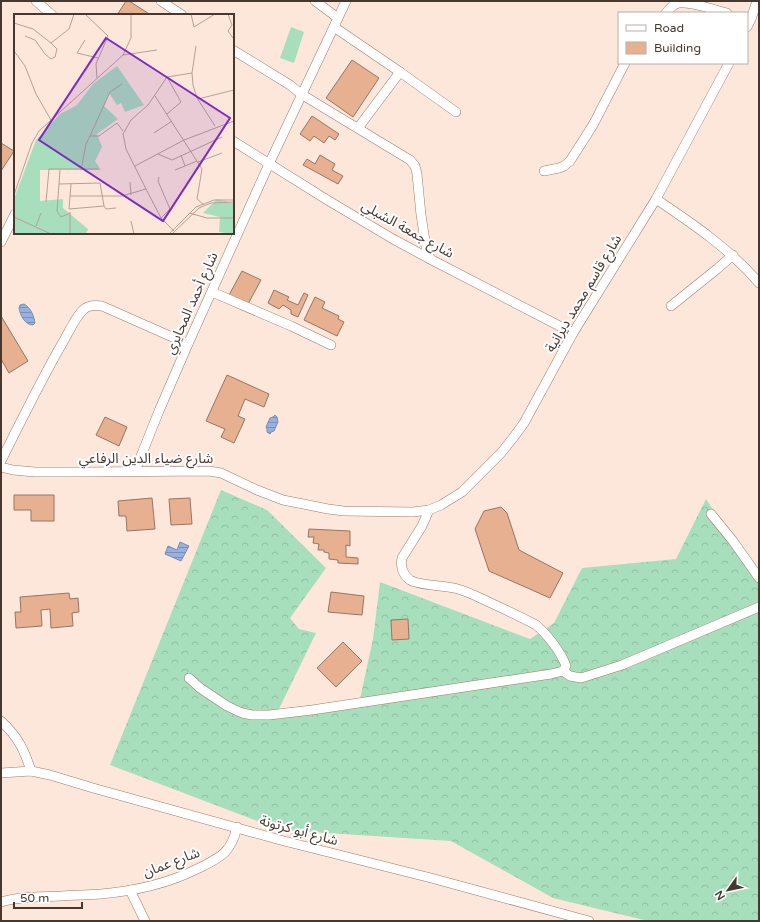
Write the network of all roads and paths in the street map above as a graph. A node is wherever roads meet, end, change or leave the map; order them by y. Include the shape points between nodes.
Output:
1 (36, 1) edge
2 (161, 1) edge
3 (316, 1) edge
4 (346, 1) edge
5 (757, 1) edge
6 (667, 12) edge
7 (723, 12) edge
8 (51, 14) edge
9 (180, 14) edge
10 (338, 18) junction
11 (748, 21) edge
12 (334, 27) junction
13 (234, 51) edge
14 (624, 64) edge
15 (728, 64) edge
16 (400, 72) junction
17 (301, 94) junction
18 (456, 112) dead end
19 (358, 128) junction
20 (234, 142) edge
21 (269, 164) junction
22 (544, 171) dead end
23 (656, 199) junction
24 (14, 216) edge
25 (1, 222) edge
26 (8, 228) junction
27 (1, 242) edge
28 (732, 255) junction
29 (430, 259) junction
30 (759, 283) edge
31 (212, 292) junction
32 (671, 306) dead end
33 (573, 333) junction
34 (188, 344) junction
35 (330, 345) dead end
36 (1, 461) edge
37 (1, 467) edge
38 (135, 471) junction
39 (428, 510) junction
40 (712, 514) dead end
41 (759, 578) edge
42 (759, 607) edge
43 (563, 670) junction
44 (189, 678) dead end
45 (1, 721) edge
46 (31, 771) junction
47 (1, 773) edge
48 (237, 828) junction
49 (130, 890) junction
50 (1, 902) edge
51 (145, 921) edge
52 (589, 921) edge

1 - 8 street
2 - 9 street
3 - 10 street
4 - 10 street, شارع أحمد المحايري
5 - 11 street
6 - 7 street via 681,3
10 - 12 street, شارع أحمد المحايري
12 - 16 street
12 - 17 street, شارع أحمد المحايري
13 - 17 street
14 - 22 street via 593,125 570,161 559,168
15 - 23 street, شارع قاسم محمد ديرانية
16 - 18 street
16 - 19 street
17 - 19 street
17 - 21 street, شارع أحمد المحايري
19 - 29 street via 410,160 415,166 420,216
20 - 21 street, شارع جمعة الشبلي
21 - 29 street, شارع جمعة الشبلي
21 - 31 street, شارع أحمد المحايري
23 - 28 street
23 - 33 street, شارع قاسم محمد ديرانية
24 - 26 street
25 - 26 street
26 - 27 street
28 - 30 street
28 - 32 street
29 - 33 street, شارع جمعة الشبلي
31 - 34 street, شارع أحمد المحايري
31 - 35 street
33 - 39 street, شارع قاسم محمد ديرانية via 535,404 513,438 462,492
34 - 36 street via 102,306 88,306 79,315 58,350
34 - 38 street, شارع أحمد المحايري
37 - 38 street, شارع ضياء الدين الرفاعي via 35,472
38 - 39 street, شارع ضياء الدين الرفاعي via 210,470 283,500 328,509 413,512
39 - 43 street via 422,526 402,558 405,576 417,583 448,587 470,594 536,625 548,636 564,660 566,666
40 - 41 street
42 - 43 street via 622,665 581,678 570,676
43 - 44 street via 551,674 336,707 269,715 242,713 227,706
45 - 46 street via 18,740
46 - 47 street, شارع أبو كرتونة
46 - 48 street, شارع أبو كرتونة
48 - 49 street, شارع عمان via 233,842 214,860 170,880
48 - 52 street, شارع أبو كرتونة
49 - 50 street, شارع عمان via 18,898
49 - 51 street

